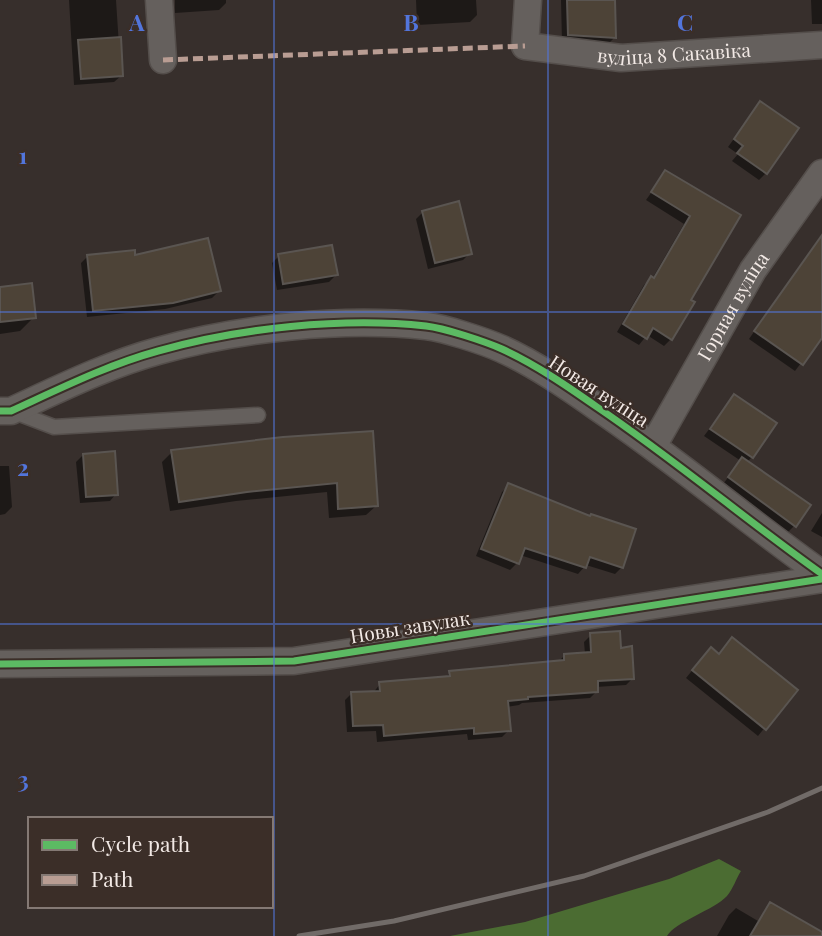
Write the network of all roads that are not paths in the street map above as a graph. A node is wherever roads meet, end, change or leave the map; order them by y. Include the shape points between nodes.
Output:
1 (159, 0) edge
2 (528, 0) edge
3 (822, 45) edge
4 (163, 60) dead end
5 (822, 173) edge
6 (5, 411) edge
7 (258, 415) dead end
8 (653, 446) junction
9 (822, 576) edge
10 (0, 664) edge

1 - 4 street
2 - 3 street, вуліца 8 Сакавіка via 525,47 621,58
5 - 8 street, Горная вуліца via 753,270
6 - 7 lane via 54,427
6 - 8 street, Новая вуліца via 158,351 259,330 356,322 429,326 502,349 563,383
8 - 9 street, Новая вуліца
9 - 10 street, Новы завулак via 294,661

